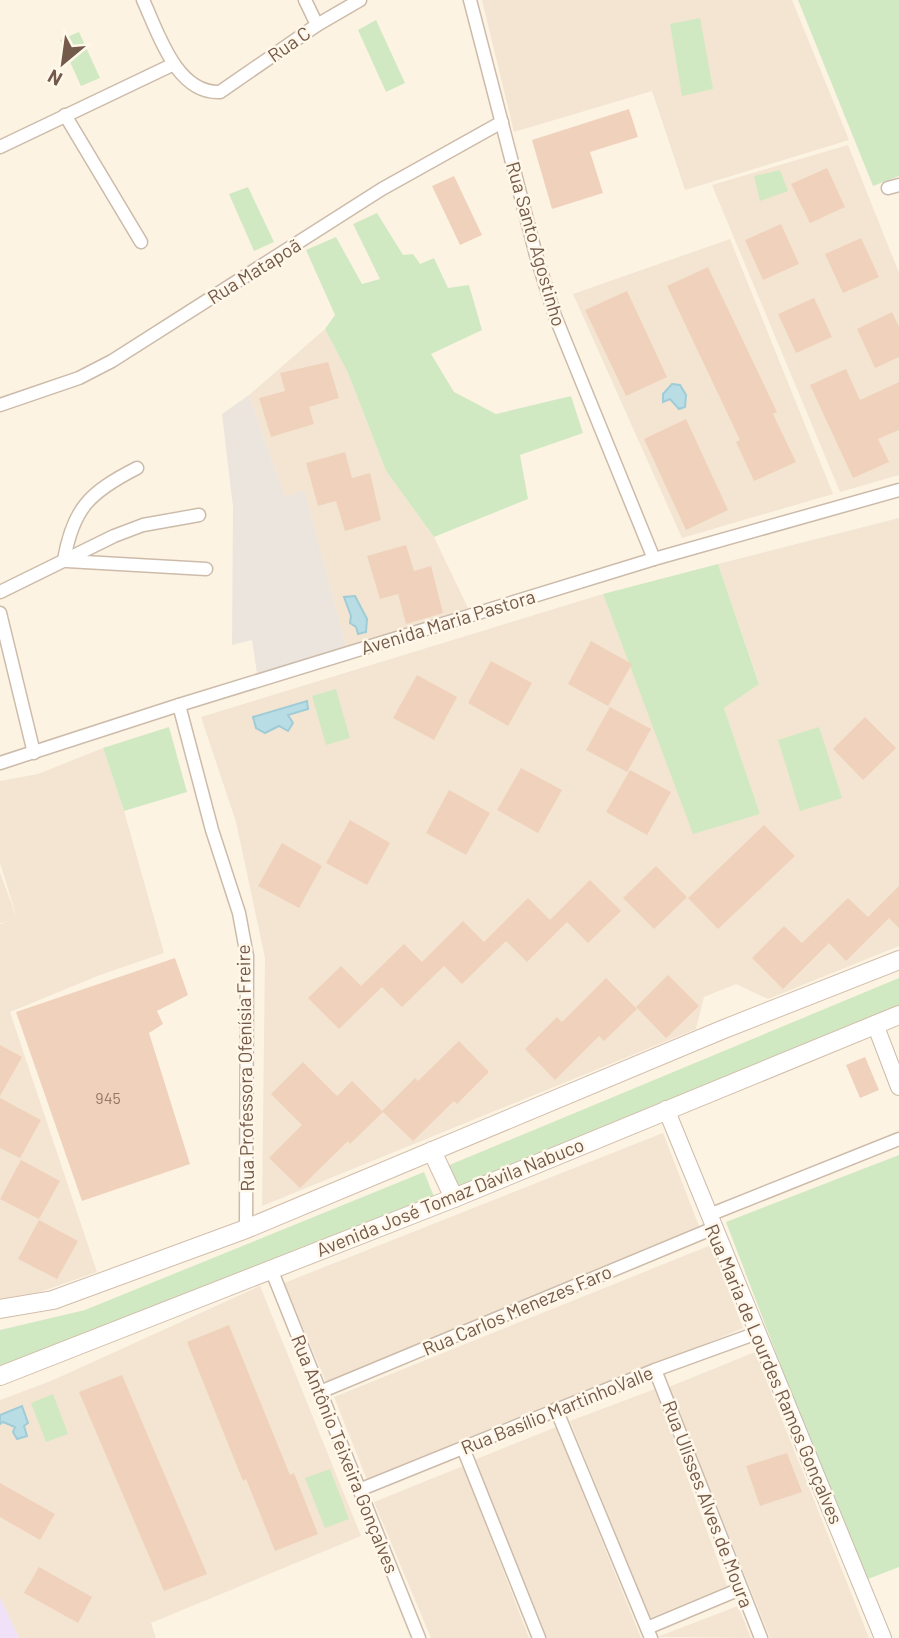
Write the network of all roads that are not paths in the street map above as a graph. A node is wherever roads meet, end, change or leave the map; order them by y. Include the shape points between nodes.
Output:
1 (143, 0) edge
2 (305, 0) edge
3 (360, 0) edge
4 (470, 0) edge
5 (317, 25) junction
6 (174, 64) junction
7 (65, 115) junction
8 (502, 122) junction
9 (0, 146) edge
10 (141, 242) dead end
11 (0, 405) edge
12 (137, 468) dead end
13 (899, 490) edge
14 (199, 514) dead end
15 (654, 559) junction
16 (64, 560) junction
17 (206, 569) dead end
18 (0, 592) edge
19 (0, 614) edge
20 (179, 705) junction
21 (34, 753) junction
22 (0, 763) edge
23 (899, 961) edge
24 (899, 1015) edge
25 (876, 1024) junction
26 (899, 1087) edge
27 (666, 1109) junction
28 (899, 1139) edge
29 (432, 1151) junction
30 (454, 1198) junction
31 (711, 1222) junction
32 (246, 1229) junction
33 (271, 1269) junction
34 (6, 1304) edge
35 (757, 1333) junction
36 (655, 1370) junction
37 (0, 1376) edge
38 (320, 1392) junction
39 (556, 1409) junction
40 (463, 1448) junction
41 (359, 1490) junction
42 (740, 1589) junction
43 (649, 1633) edge
44 (419, 1638) edge
45 (539, 1638) edge
46 (761, 1638) edge
47 (883, 1638) edge

1 - 6 street
2 - 5 street
3 - 5 street, Rua C
4 - 8 street, Rua Santo Agostinho
5 - 6 street, Rua C via 220,92 194,86
6 - 7 street
7 - 9 street
7 - 10 street
8 - 11 street, Rua Matapoã via 382,189 112,361 79,379
8 - 15 street, Rua Santo Agostinho via 555,316
12 - 16 street via 85,504 69,531
13 - 15 street, Avenida Maria Pastora
14 - 16 street via 142,526
15 - 20 street, Avenida Maria Pastora
16 - 17 street
16 - 18 street
19 - 21 street
20 - 21 street, Avenida Maria Pastora
20 - 32 street, Rua Professora Ofenísia Freire via 239,913 247,956
21 - 22 street, Avenida Maria Pastora
23 - 29 main road
24 - 25 main road, Avenida José Tomaz Dávila Nabuco
25 - 26 street
25 - 27 main road, Avenida José Tomaz Dávila Nabuco
27 - 30 main road, Avenida José Tomaz Dávila Nabuco
27 - 31 street, Rua Maria de Lourdes Ramos Gonçalves
28 - 31 street, Rua Carlos Menezes Faro
29 - 30 main road
29 - 32 main road
30 - 33 main road, Avenida José Tomaz Dávila Nabuco
31 - 35 street, Rua Maria de Lourdes Ramos Gonçalves
31 - 38 street, Rua Carlos Menezes Faro
32 - 34 main road via 53,1300
33 - 37 main road, Avenida José Tomaz Dávila Nabuco
33 - 38 street, Rua Antônio Teixeira Gonçalves
35 - 36 street, Rua Basílio MartinhoValle
35 - 47 street, Rua Maria de Lourdes Ramos Gonçalves
36 - 39 street, Rua Basílio MartinhoValle
36 - 42 street, Rua Ulisses Alves de Moura
38 - 41 street, Rua Antônio Teixeira Gonçalves
39 - 40 street, Rua Basílio MartinhoValle
39 - 43 street
40 - 41 street, Rua Basílio MartinhoValle
40 - 45 street
41 - 44 street, Rua Antônio Teixeira Gonçalves
42 - 43 street
42 - 46 street, Rua Ulisses Alves de Moura

